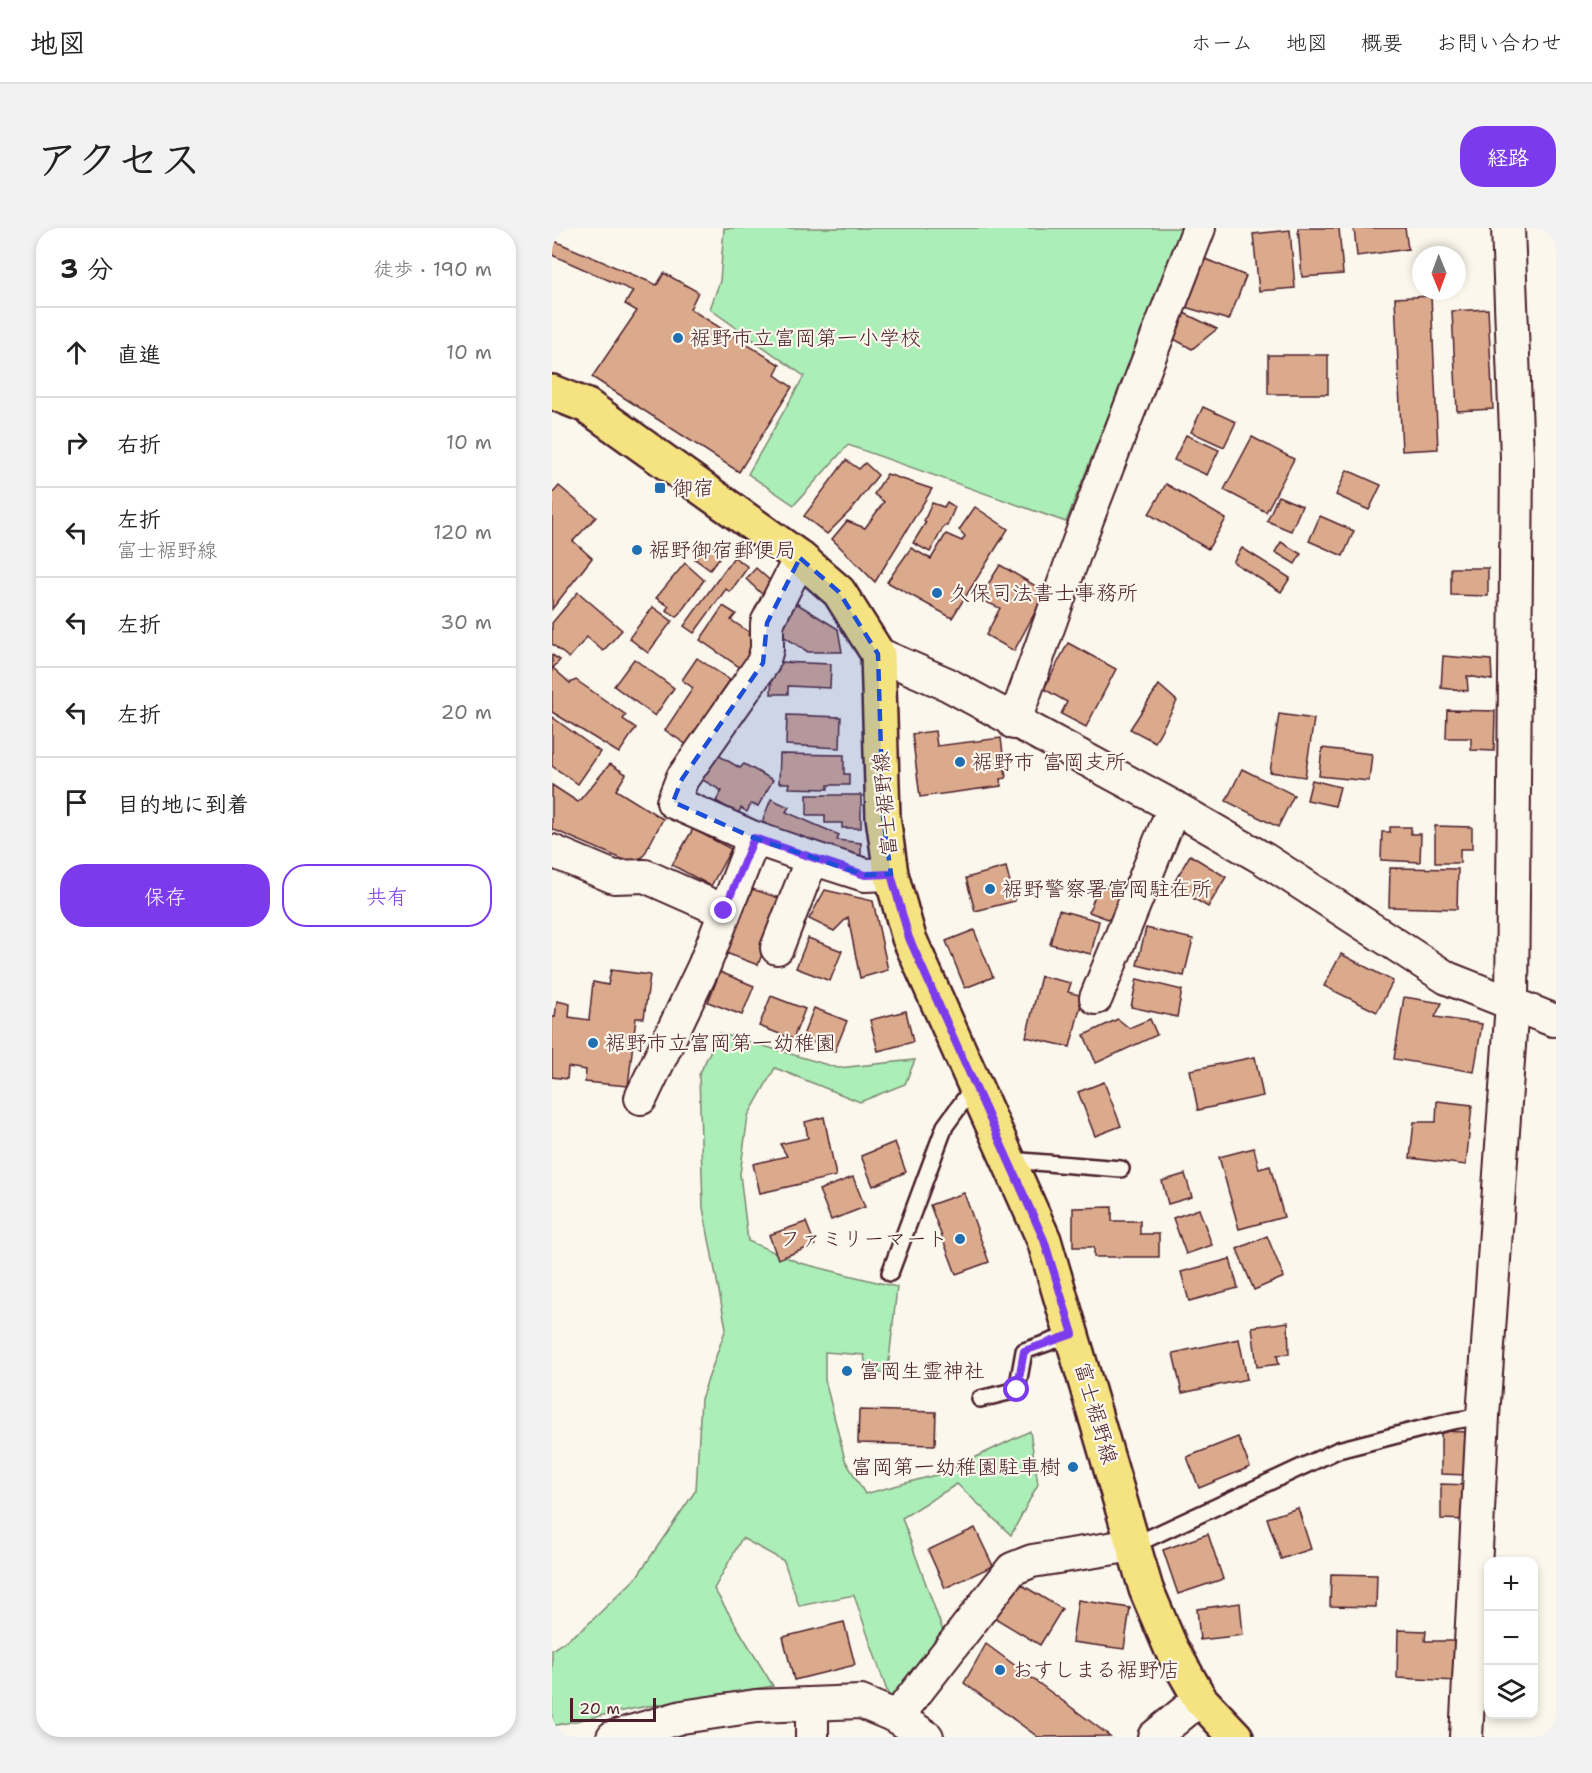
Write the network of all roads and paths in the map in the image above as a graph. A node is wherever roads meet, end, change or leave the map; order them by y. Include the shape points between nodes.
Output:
1 (1199, 228) edge
2 (1508, 228) edge
3 (552, 392) edge
4 (800, 558) junction
5 (878, 654) junction
6 (1014, 723) junction
7 (1174, 807) junction
8 (754, 838) junction
9 (552, 851) edge
10 (812, 858) junction
11 (891, 874) junction
12 (724, 911) junction
13 (777, 948) dead end
14 (1096, 998) dead end
15 (1512, 1004) junction
16 (1553, 1020) dead end
17 (976, 1084) junction
18 (640, 1098) dead end
19 (1009, 1160) junction
20 (1121, 1169) dead end
21 (890, 1273) dead end
22 (1073, 1334) junction
23 (980, 1398) dead end
24 (1483, 1416) junction
25 (1134, 1545) junction
26 (1200, 1699) junction
27 (812, 1704) junction
28 (897, 1717) junction
29 (613, 1737) edge
30 (812, 1737) edge
31 (927, 1737) edge
32 (1154, 1737) edge
33 (1236, 1737) edge
34 (1466, 1737) edge

1 - 6 street
2 - 15 street via 1517,458
3 - 4 main road via 587,406
4 - 5 main road via 839,592
4 - 8 street via 766,623 767,649 762,663 682,779 673,802
5 - 6 street via 947,684
5 - 11 main road, 富士裾野線 via 883,817
6 - 7 street
7 - 14 street
7 - 15 street via 1264,859 1447,978
8 - 10 street
8 - 12 street
9 - 12 street via 614,878 645,876
10 - 11 street via 865,875
10 - 13 street
11 - 17 main road, 富士裾野線 via 909,938
12 - 18 street via 704,966
15 - 16 street
15 - 24 street
17 - 19 main road, 富士裾野線
17 - 21 lane via 945,1126
19 - 20 lane
19 - 22 main road, 富士裾野線 via 1044,1240
22 - 23 lane via 1024,1351 1017,1390
22 - 25 main road, 富士裾野線
24 - 25 lane via 1338,1449
24 - 34 street
25 - 26 main road, 富士裾野線 via 1146,1589 1171,1648
25 - 28 street via 1032,1561 1012,1569
26 - 32 street
26 - 33 main road, 富士裾野線
27 - 28 street via 861,1702
27 - 29 street via 756,1706 682,1717
27 - 30 street
28 - 31 street

